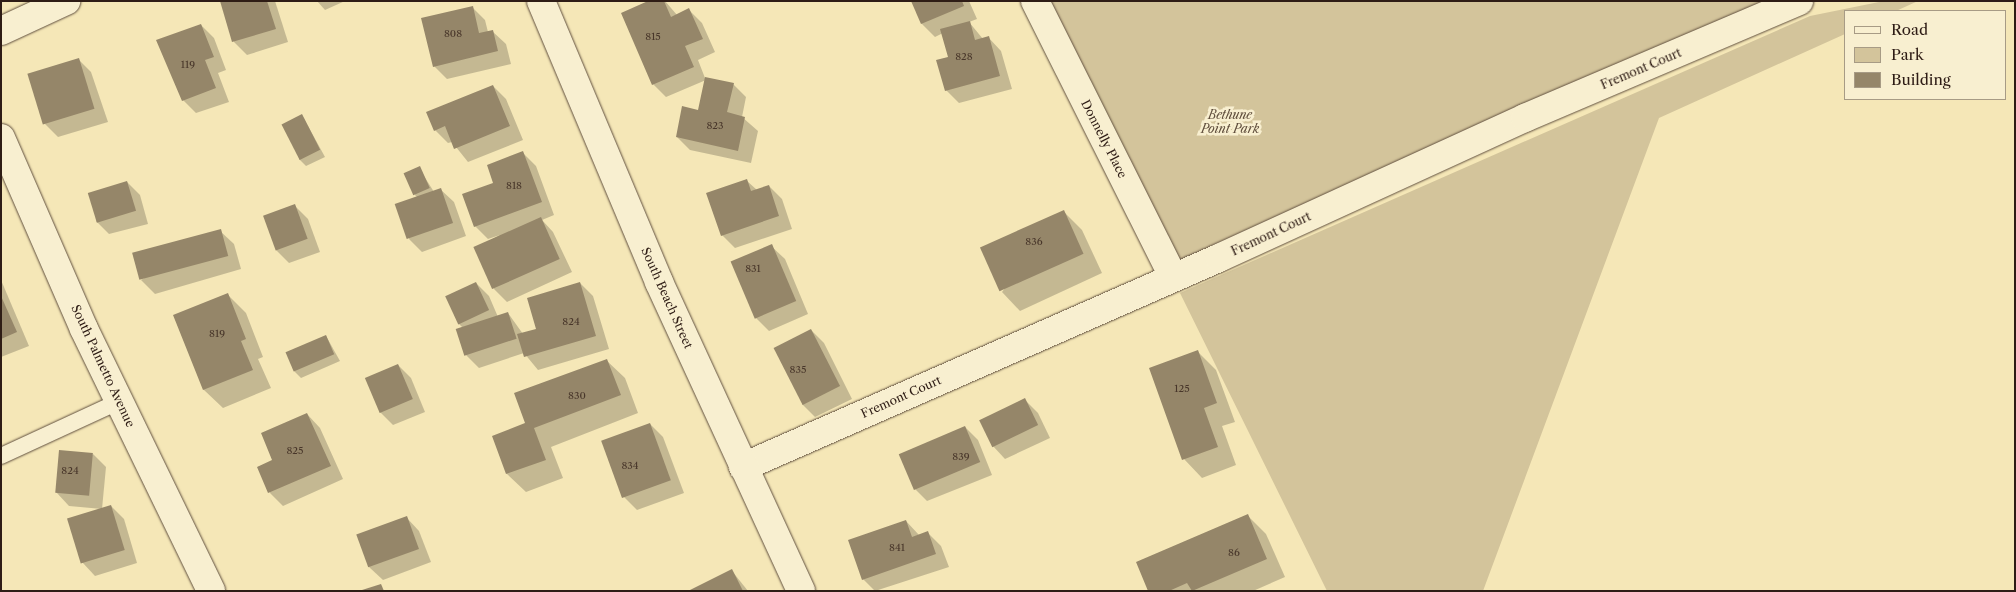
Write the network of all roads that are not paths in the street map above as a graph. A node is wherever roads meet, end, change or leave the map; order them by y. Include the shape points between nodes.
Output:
1 (66, 1) edge
2 (541, 1) edge
3 (1035, 1) edge
4 (1799, 1) edge
5 (1, 31) edge
6 (1, 138) edge
7 (1173, 276) junction
8 (120, 401) junction
9 (1, 456) edge
10 (743, 467) junction
11 (212, 591) edge
12 (801, 591) edge

1 - 5 street
2 - 10 street, South Beach Street via 655,273
3 - 7 street, Donnelly Place
4 - 7 street, Fremont Court via 1525,118
6 - 8 street, South Palmetto Avenue via 84,329
7 - 10 street, Fremont Court
8 - 9 lane
8 - 11 street, South Palmetto Avenue
10 - 12 street, South Beach Street

